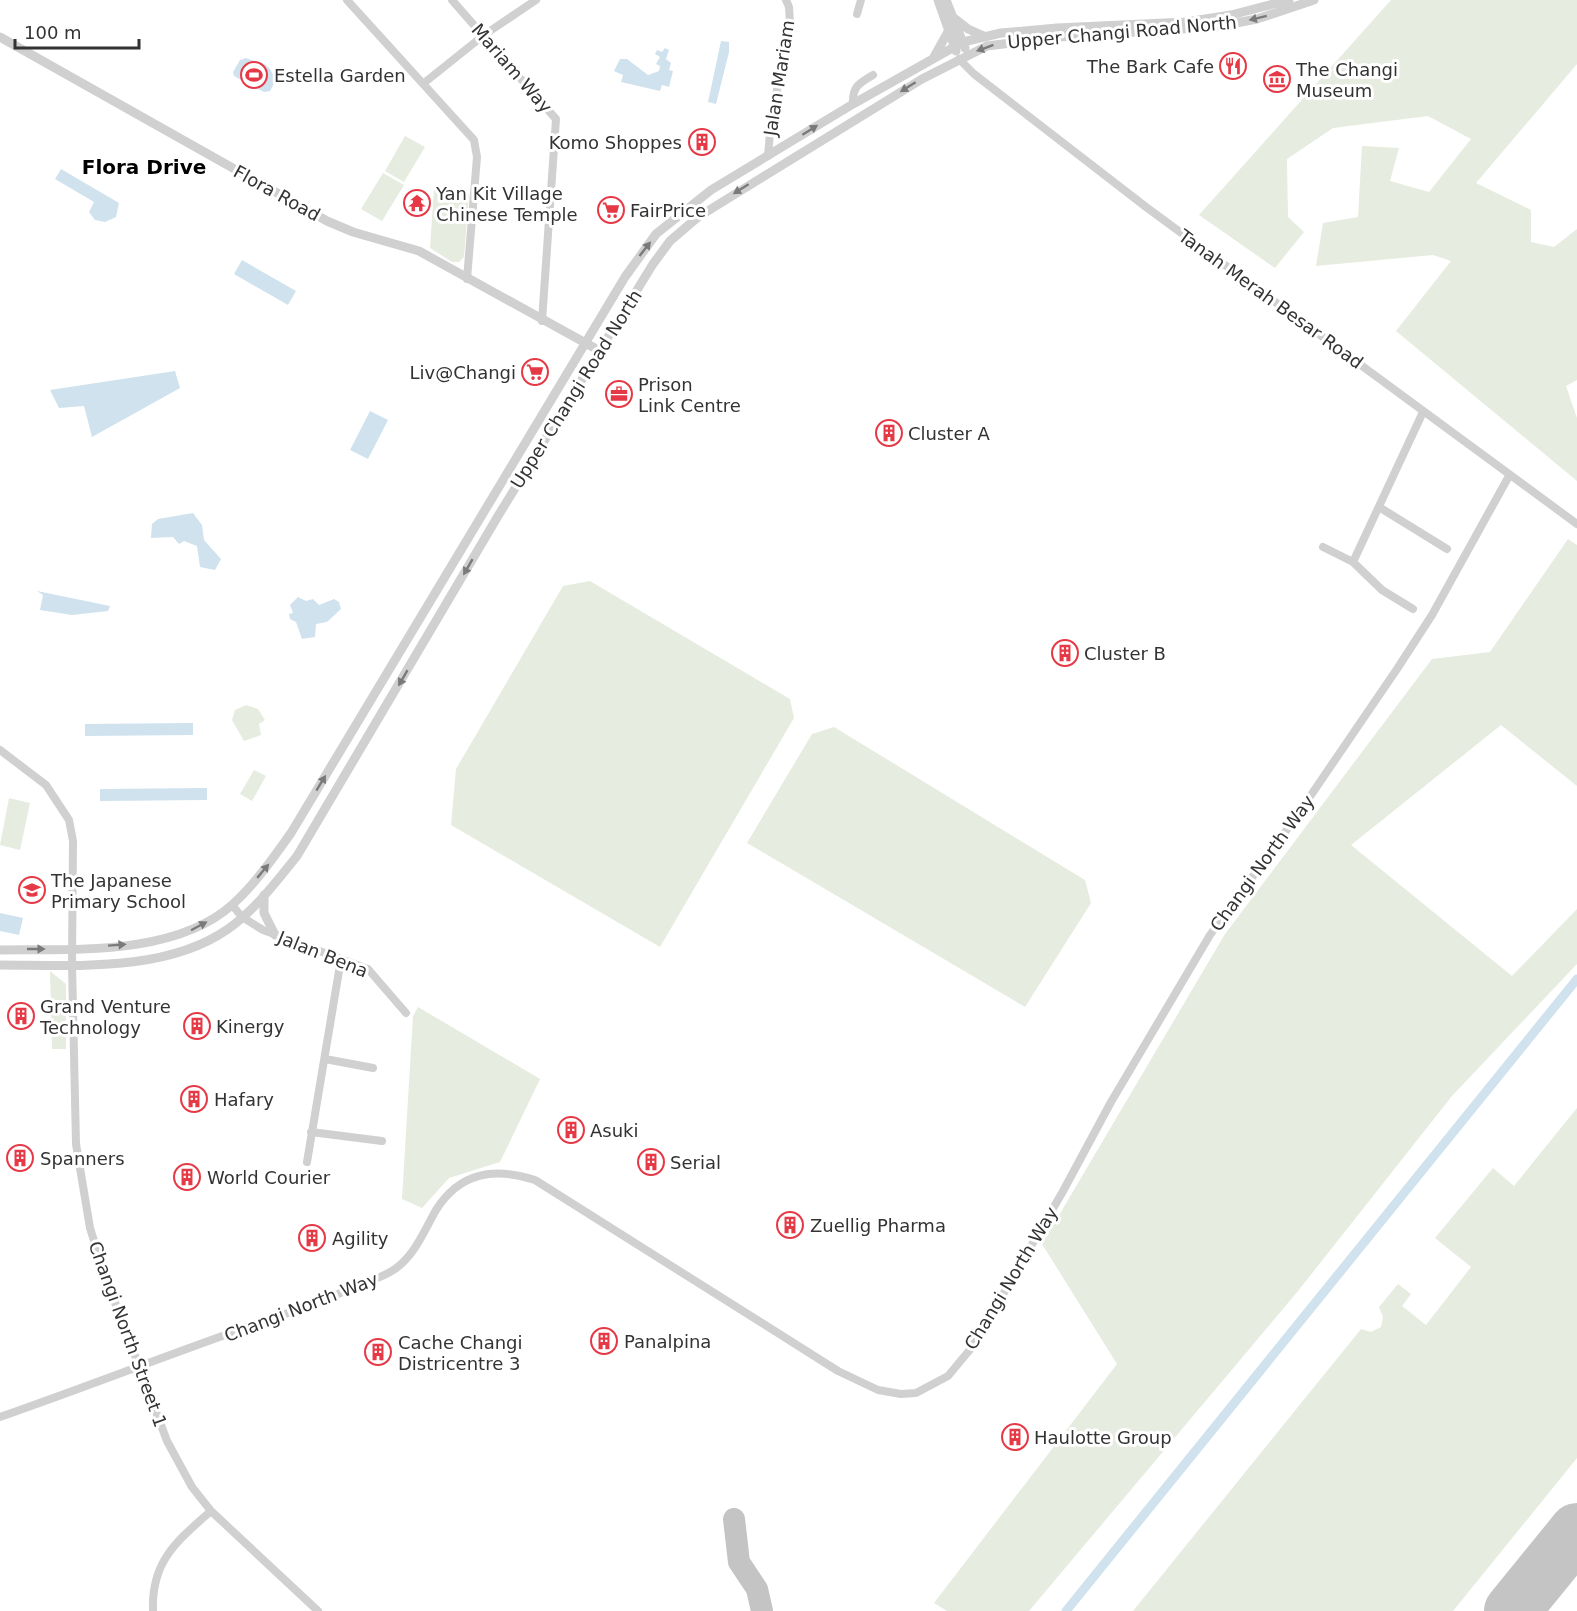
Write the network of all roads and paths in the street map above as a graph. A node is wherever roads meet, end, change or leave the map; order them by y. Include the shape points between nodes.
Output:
1 (347, 0) edge
2 (452, 0) edge
3 (536, 0) edge
4 (786, 0) edge
5 (861, 0) edge
6 (938, 0) edge
7 (946, 0) edge
8 (1289, 0) edge
9 (1314, 0) edge
10 (857, 14) dead end
11 (952, 16) junction
12 (949, 30) junction
13 (484, 35) junction
14 (984, 36) junction
15 (0, 37) edge
16 (959, 45) junction
17 (963, 57) junction
18 (932, 59) junction
19 (873, 75) dead end
20 (424, 83) junction
21 (853, 104) junction
22 (768, 156) junction
23 (467, 279) junction
24 (542, 321) junction
25 (585, 342) junction
26 (600, 351) junction
27 (1423, 412) junction
28 (1509, 476) junction
29 (1379, 507) junction
30 (1577, 524) edge
31 (1323, 547) dead end
32 (1447, 549) dead end
33 (1353, 562) junction
34 (1413, 609) dead end
35 (414, 626) junction
36 (433, 628) junction
37 (0, 750) edge
38 (264, 895) junction
39 (232, 905) junction
40 (242, 917) junction
41 (276, 935) junction
42 (72, 949) junction
43 (0, 950) edge
44 (341, 959) junction
45 (72, 964) junction
46 (0, 965) edge
47 (406, 1013) dead end
48 (325, 1059) junction
49 (372, 1068) dead end
50 (311, 1132) junction
51 (382, 1141) dead end
52 (307, 1162) dead end
53 (140, 1365) junction
54 (0, 1417) edge
55 (212, 1511) junction
56 (153, 1611) edge
57 (318, 1611) edge

1 - 20 street
2 - 13 street, Mariam Way
3 - 13 street
4 - 22 street, Jalan Mariam via 790,23
5 - 10 street
6 - 12 street
7 - 11 street
8 - 14 street, Upper Changi Road North via 1186,22
9 -> 17 street, Upper Changi Road North via 1233,24 1004,43
11 - 14 street
11 - 16 street
12 - 16 street
12 - 18 street
13 - 20 street
13 - 24 street, Mariam Way via 556,119
14 - 16 street, Upper Changi Road North
15 - 23 street, Flora Road via 327,222 419,251
16 - 17 street
16 - 18 street, Upper Changi Road North
17 -> 26 street, Upper Changi Road North via 781,164 686,226 653,264
17 - 27 street, Tanah Merah Besar Road via 969,69 1129,195
18 - 21 street, Upper Changi Road North
19 - 21 street, Upper Changi Road North via 854,89
20 - 23 street via 476,146
22 -> 21 street, Upper Changi Road North
25 -> 22 street, Upper Changi Road North via 656,234 711,190
23 - 24 street
24 - 25 street
25 - 26 street
25 - 35 street, Upper Changi Road North
26 -> 36 street, Upper Changi Road North
27 - 28 street, Tanah Merah Besar Road
27 - 29 street
28 - 30 street, Tanah Merah Besar Road
28 - 53 street, Changi North Way via 1432,615 1294,820 1210,935 973,1346 948,1376 916,1392 878,1390 838,1371 535,1180 496,1172 479,1175 450,1193 409,1256 394,1270 326,1301
29 - 32 street
29 - 33 street
31 - 33 street
33 - 34 street via 1382,590
35 - 36 street
39 -> 35 street, Upper Changi Road North via 291,833
36 -> 38 street, Upper Changi Road North via 297,856
37 - 42 street via 46,785 69,820 73,841
38 - 40 street, Upper Changi Road North
38 - 41 street via 264,913
39 - 40 street, Jalan Bena
42 -> 39 street, Upper Changi Road North via 162,940 192,930
40 - 41 street, Jalan Bena
40 - 45 street, Upper Changi Road North via 189,949 135,960
41 - 44 street, Jalan Bena
43 -> 42 street, Upper Changi Road North
42 - 45 street
44 - 47 street, Jalan Bena via 373,973
44 - 48 street
45 - 46 street, Upper Changi Road North
45 - 53 street, Changi North Street 1 via 76,1143 84,1197 103,1272
48 - 49 street
48 - 50 street
50 - 51 street
50 - 52 street
53 - 54 street, Changi North Way
53 - 55 street, Changi North Street 1 via 167,1441 192,1487
55 - 56 street via 166,1554 156,1579
55 - 57 street, Changi North Street 1

